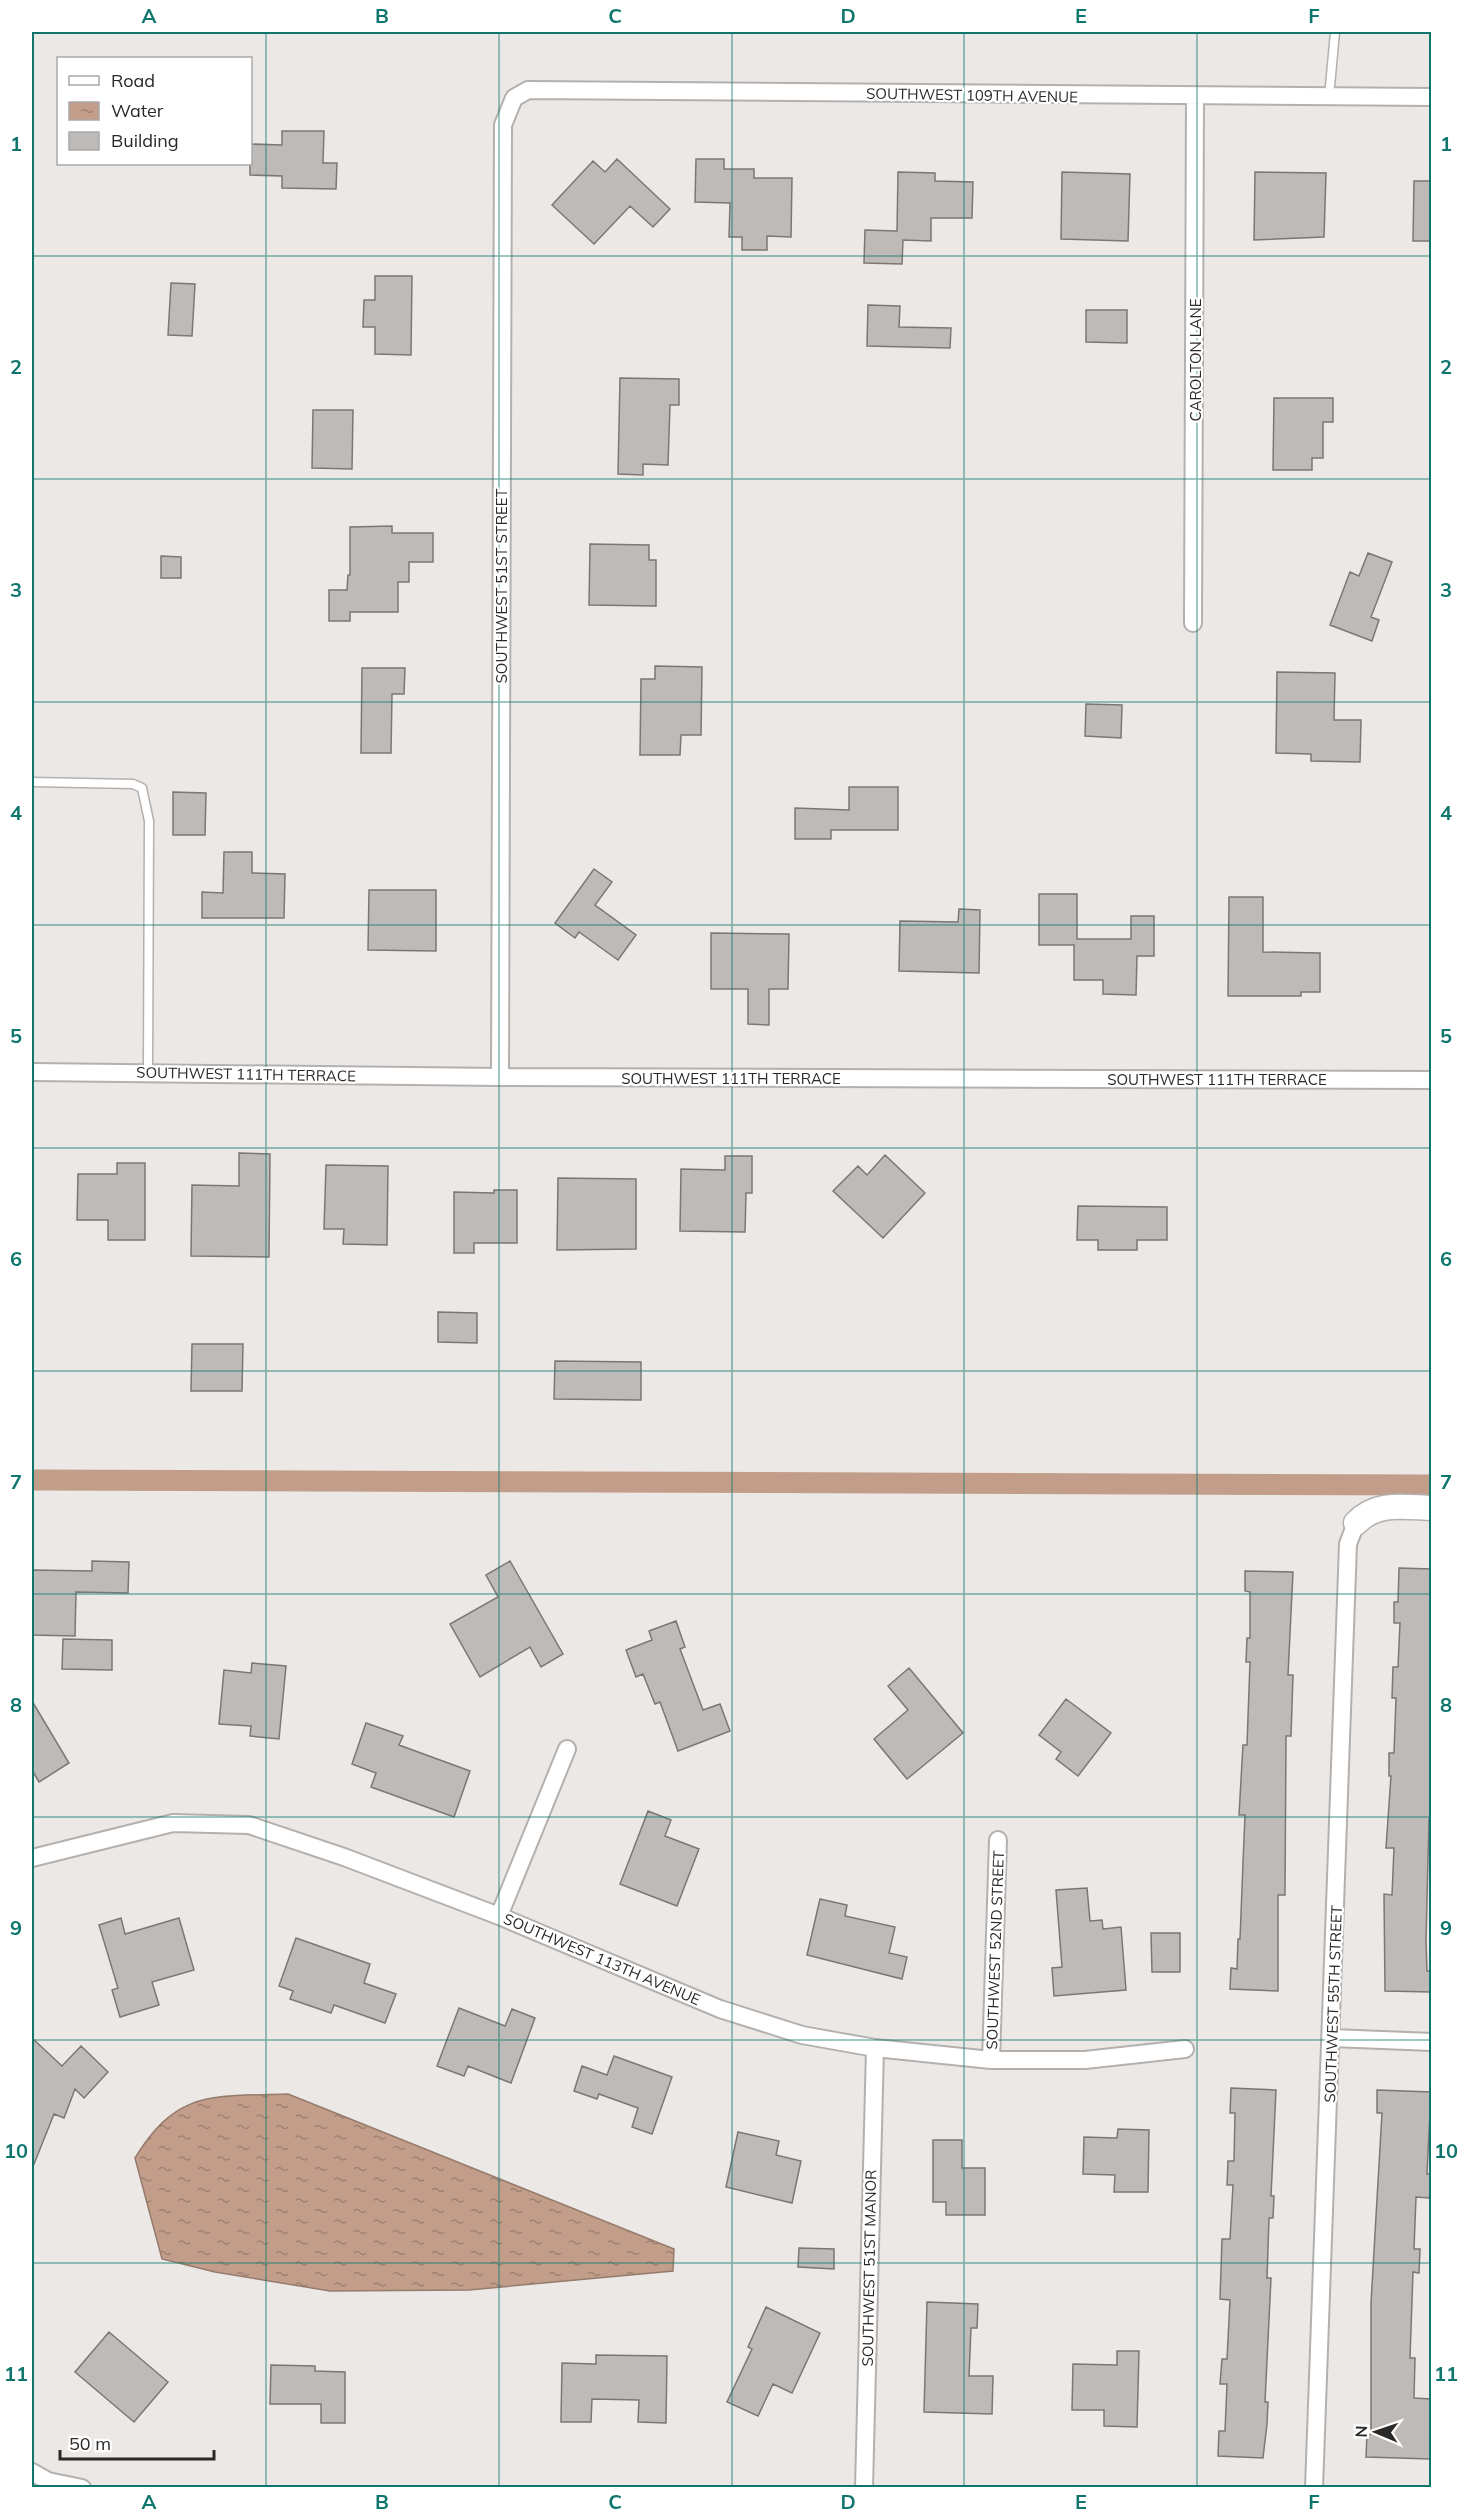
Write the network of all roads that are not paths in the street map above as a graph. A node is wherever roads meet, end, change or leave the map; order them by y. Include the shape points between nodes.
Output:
1 (1335, 32) edge
2 (1195, 97) junction
3 (1329, 97) junction
4 (1431, 97) edge
5 (514, 98) joint
6 (1193, 623) dead end
7 (32, 782) edge
8 (32, 1072) edge
9 (148, 1073) junction
10 (500, 1077) junction
11 (1431, 1080) edge
12 (1431, 1508) edge
13 (1356, 1523) joint
14 (567, 1749) dead end
15 (998, 1840) dead end
16 (32, 1858) edge
17 (499, 1916) junction
18 (1332, 2038) junction
19 (1431, 2042) edge
20 (875, 2048) junction
21 (1185, 2049) dead end
22 (991, 2060) junction
23 (32, 2472) edge
24 (82, 2487) edge
25 (864, 2487) edge
26 (1314, 2487) edge

1 - 3 lane
2 - 3 street, SOUTHWEST 109TH AVENUE
2 - 5 street, SOUTHWEST 109TH AVENUE via 528,90
2 - 6 street, CAROLTON LANE
3 - 4 street, SOUTHWEST 109TH AVENUE
5 - 10 street, SOUTHWEST 51ST STREET via 503,125
7 - 9 lane via 133,784 142,788 149,821
8 - 9 street, SOUTHWEST 111TH TERRACE
9 - 10 street, SOUTHWEST 111TH TERRACE
10 - 11 street, SOUTHWEST 111TH TERRACE
12 - 13 street via 1381,1507
13 - 18 street, SOUTHWEST 55TH STREET via 1348,1544
14 - 17 street
15 - 22 street, SOUTHWEST 52ND STREET
16 - 17 street, SOUTHWEST 113TH AVENUE via 173,1823 249,1825
17 - 20 street, SOUTHWEST 113TH AVENUE via 720,2009 802,2035
18 - 19 street
18 - 26 street, SOUTHWEST 55TH STREET
20 - 22 street, SOUTHWEST 113TH AVENUE
20 - 25 street, SOUTHWEST 51ST MANOR
21 - 22 street, SOUTHWEST 113TH AVENUE via 1085,2060
23 - 24 street via 48,2481

